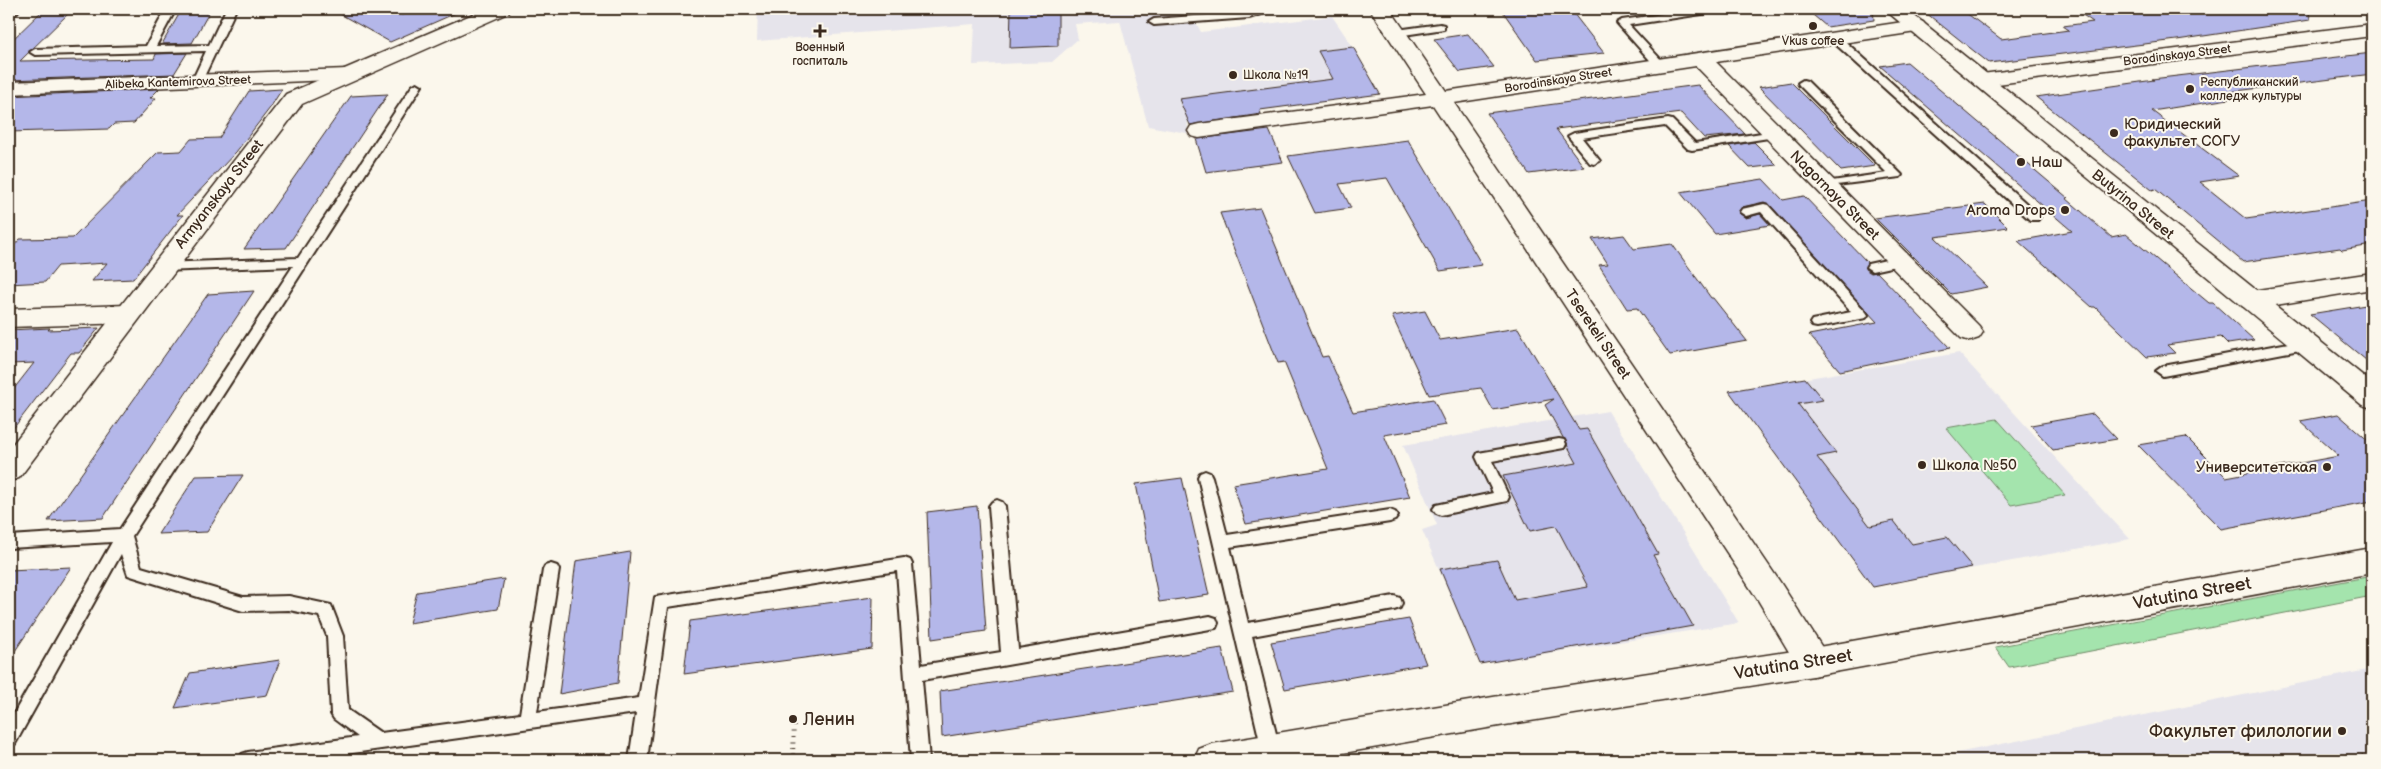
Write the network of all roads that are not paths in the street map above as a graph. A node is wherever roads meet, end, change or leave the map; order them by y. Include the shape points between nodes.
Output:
1 (171, 9) edge
2 (231, 9) edge
3 (501, 9) edge
4 (1272, 9) edge
5 (1380, 9) edge
6 (1715, 9) edge
7 (1894, 9) edge
8 (1154, 22) dead end
9 (1916, 26) junction
10 (1440, 27) dead end
11 (2372, 30) edge
12 (1397, 34) junction
13 (1835, 38) junction
14 (213, 48) junction
15 (148, 50) junction
16 (34, 52) dead end
17 (1700, 58) junction
18 (1660, 64) junction
19 (347, 75) junction
20 (1982, 80) junction
21 (197, 81) junction
22 (1803, 83) dead end
23 (417, 86) dead end
24 (9, 88) edge
25 (1441, 98) junction
26 (1199, 131) dead end
27 (1775, 134) junction
28 (1594, 161) dead end
29 (1825, 185) junction
30 (1746, 212) dead end
31 (2034, 217) dead end
32 (303, 262) junction
33 (1900, 262) junction
34 (1872, 267) dead end
35 (162, 268) junction
36 (2372, 281) edge
37 (2251, 300) junction
38 (127, 314) junction
39 (9, 318) edge
40 (1817, 322) dead end
41 (1970, 332) dead end
42 (2306, 345) junction
43 (2163, 371) dead end
44 (2372, 398) edge
45 (1559, 444) dead end
46 (9, 470) edge
47 (1205, 477) dead end
48 (997, 506) dead end
49 (1441, 509) dead end
50 (1390, 516) dead end
51 (124, 535) junction
52 (9, 542) edge
53 (1221, 542) junction
54 (2372, 560) edge
55 (551, 570) dead end
56 (1394, 603) dead end
57 (1210, 623) dead end
58 (1243, 631) junction
59 (1010, 657) junction
60 (1813, 662) junction
61 (913, 674) junction
62 (646, 704) junction
63 (527, 722) junction
64 (9, 738) edge
65 (379, 742) junction
66 (1271, 750) junction
67 (248, 760) edge
68 (638, 760) edge
69 (920, 760) edge
70 (1212, 760) edge

1 - 15 lane
2 - 14 lane
3 - 19 street, Armyanskaya Street
4 - 8 lane via 1249,15
5 - 12 street, Tsereteli Street
6 - 18 lane via 1622,23
7 - 9 street, Butyrina Street
9 - 13 street, Borodinskaya Street
9 - 20 street, Butyrina Street
10 - 12 lane
11 - 20 street, Borodinskaya Street
12 - 25 street, Tsereteli Street
13 - 17 street, Borodinskaya Street
13 - 31 lane
14 - 15 lane
14 - 21 lane
15 - 16 lane
17 - 18 street, Borodinskaya Street
17 - 27 street, Nagornaya Street
18 - 25 street, Borodinskaya Street
19 - 21 street, Alibeka Kantemirova Street
19 - 35 street, Armyanskaya Street via 294,99
20 - 37 street, Butyrina Street
21 - 24 street, Alibeka Kantemirova Street
22 - 29 lane via 1896,175
23 - 32 lane
25 - 26 street, Borodinskaya Street
25 - 60 street, Tsereteli Street
27 - 28 lane via 1692,147 1668,122 1574,136
27 - 29 street, Nagornaya Street
29 - 33 street, Nagornaya Street
30 - 40 lane via 1764,208 1829,275 1861,315
32 - 35 lane
32 - 51 lane
33 - 34 lane
33 - 41 street, Nagornaya Street
35 - 38 street, Armyanskaya Street
36 - 37 street
37 - 42 street, Butyrina Street
38 - 39 street
38 - 46 street, Armyanskaya Street
42 - 43 lane
42 - 44 street, Butyrina Street
45 - 49 lane via 1483,457 1502,498
47 - 53 lane
48 - 59 lane
50 - 53 lane
51 - 52 lane
51 - 64 lane
51 - 65 lane via 134,571 243,604 289,603 325,610 335,636 340,714
53 - 58 lane
54 - 60 street, Vatutina Street
55 - 63 lane
56 - 58 lane
57 - 59 lane
58 - 66 lane
59 - 61 lane
60 - 66 street, Vatutina Street
61 - 62 lane via 904,564 661,602
61 - 69 lane
62 - 63 lane
62 - 68 lane
63 - 65 lane
65 - 67 lane
66 - 70 street, Vatutina Street

